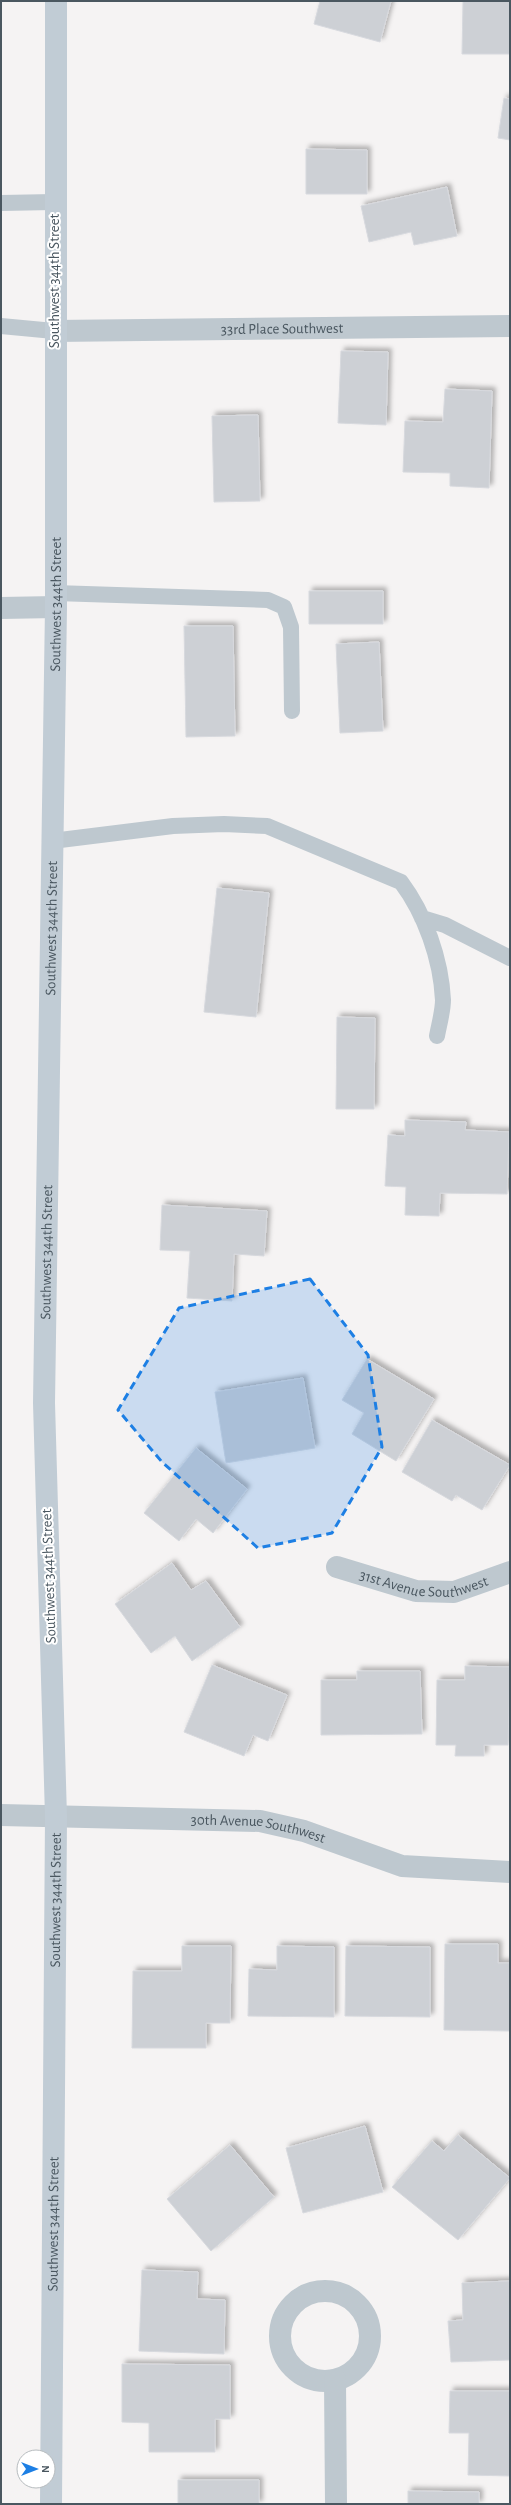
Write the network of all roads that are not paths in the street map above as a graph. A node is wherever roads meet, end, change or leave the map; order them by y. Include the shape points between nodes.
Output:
1 (56, 1) edge
2 (54, 202) junction
3 (1, 203) edge
4 (1, 326) edge
5 (510, 326) edge
6 (54, 332) junction
7 (56, 600) junction
8 (1, 608) edge
9 (292, 711) dead end
10 (52, 841) junction
11 (422, 918) junction
12 (510, 958) edge
13 (437, 1036) dead end
14 (337, 1568) dead end
15 (510, 1572) edge
16 (1, 1815) edge
17 (56, 1817) junction
18 (510, 1872) edge
19 (335, 2380) junction
20 (50, 2504) edge
21 (336, 2504) edge

1 - 2 street, Southwest 344th Street
2 - 3 lane
2 - 6 street, Southwest 344th Street
4 - 6 lane
5 - 6 street, 33rd Place Southwest
6 - 7 street, Southwest 344th Street
7 - 8 street
7 - 9 lane via 268,600 284,607 291,627
7 - 10 street, Southwest 344th Street
10 - 11 lane via 173,826 267,826 401,882 413,898
10 - 17 street, Southwest 344th Street via 44,1403
11 - 12 lane via 445,925
11 - 13 lane via 431,942 443,1001
14 - 15 street, 31st Avenue Southwest via 416,1591 454,1592
16 - 17 street, 30th Avenue Southwest
17 - 18 street, 30th Avenue Southwest via 260,1822 304,1831 402,1866
17 - 20 street, Southwest 344th Street
19 - 19 street via 306,2378 294,2369 285,2357 280,2343 280,2329 285,2314 294,2303 306,2295 320,2291 335,2292 349,2298 360,2308 368,2321 368,2351 360,2364 349,2374
19 - 21 street

